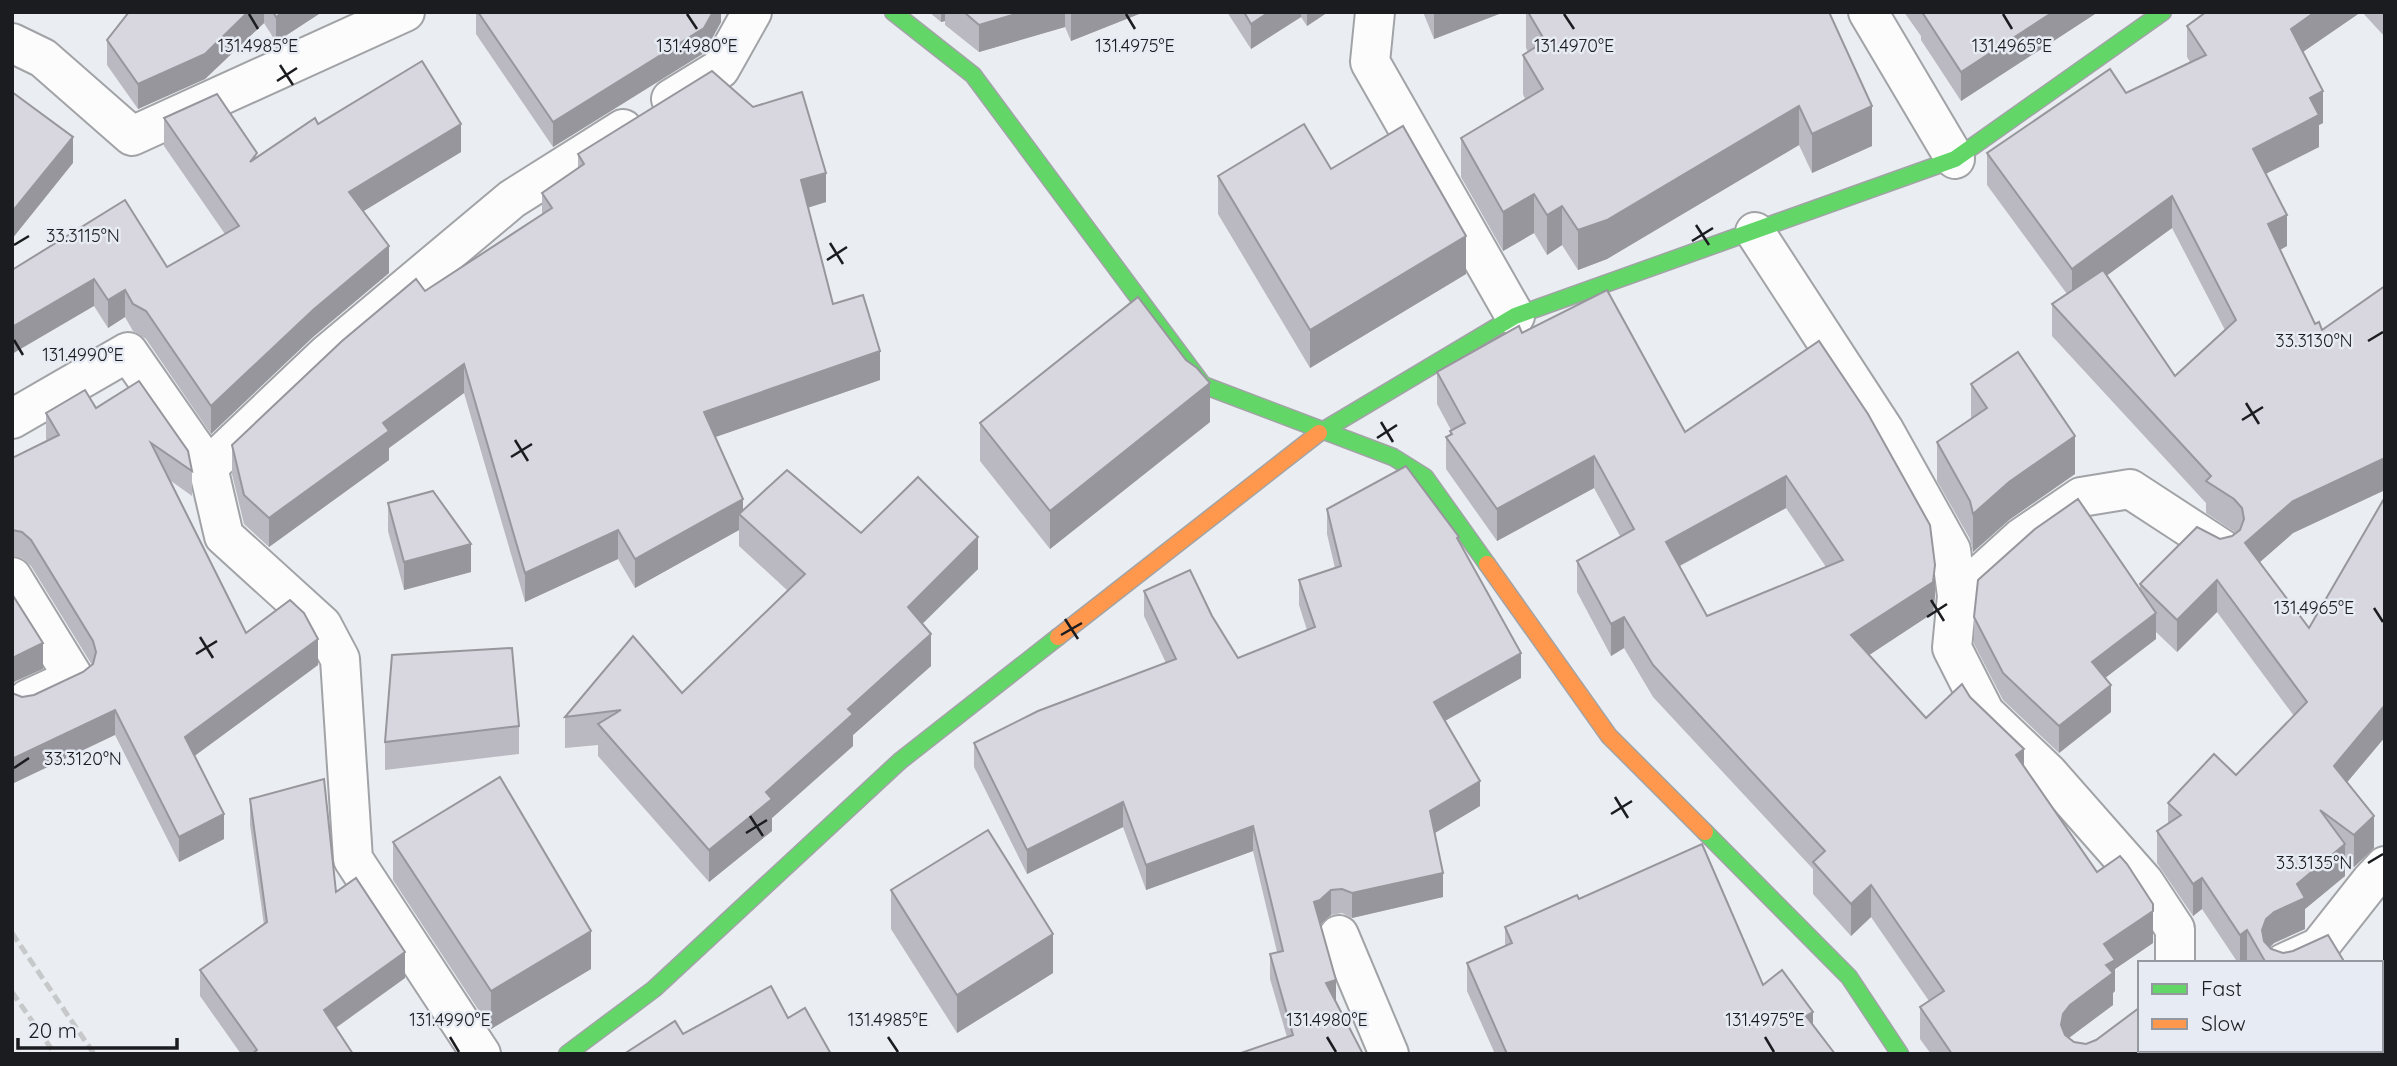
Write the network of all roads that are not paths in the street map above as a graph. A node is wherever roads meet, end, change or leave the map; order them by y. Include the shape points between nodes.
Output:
1 (405, 12) edge
2 (752, 12) edge
3 (894, 12) edge
4 (1375, 12) edge
5 (1868, 12) edge
6 (2163, 12) edge
7 (12, 43) edge
8 (1955, 159) junction
9 (1755, 232) junction
10 (1516, 316) junction
11 (12, 419) edge
12 (1323, 430) junction
13 (208, 467) junction
14 (2222, 549) edge
15 (12, 576) edge
16 (1957, 596) junction
17 (24, 701) edge
18 (2385, 866) edge
19 (1339, 935) dead end
20 (2175, 961) edge
21 (2288, 961) edge
22 (481, 1054) edge
23 (567, 1054) edge
24 (1388, 1054) edge
25 (1900, 1054) edge

1 - 7 street via 132,136 43,58
2 - 13 street via 720,69 512,199 327,354
3 - 12 street via 973,75 1203,385
4 - 10 street via 1370,62
5 - 8 street
6 - 8 street
8 - 9 street
9 - 10 street
9 - 16 street via 1884,430 1951,550
10 - 12 street
11 - 13 street via 128,352
12 - 23 street via 900,761 654,989
12 - 25 street via 1393,457 1425,477 1609,736 1849,977
13 - 22 street via 224,536 322,625 340,659 353,859
14 - 16 street via 2130,489 2081,497 2021,538
15 - 17 street via 74,678
16 - 20 street via 1952,648 1985,713 2048,773 2144,882 2175,929
18 - 21 street via 2319,947
19 - 24 street

